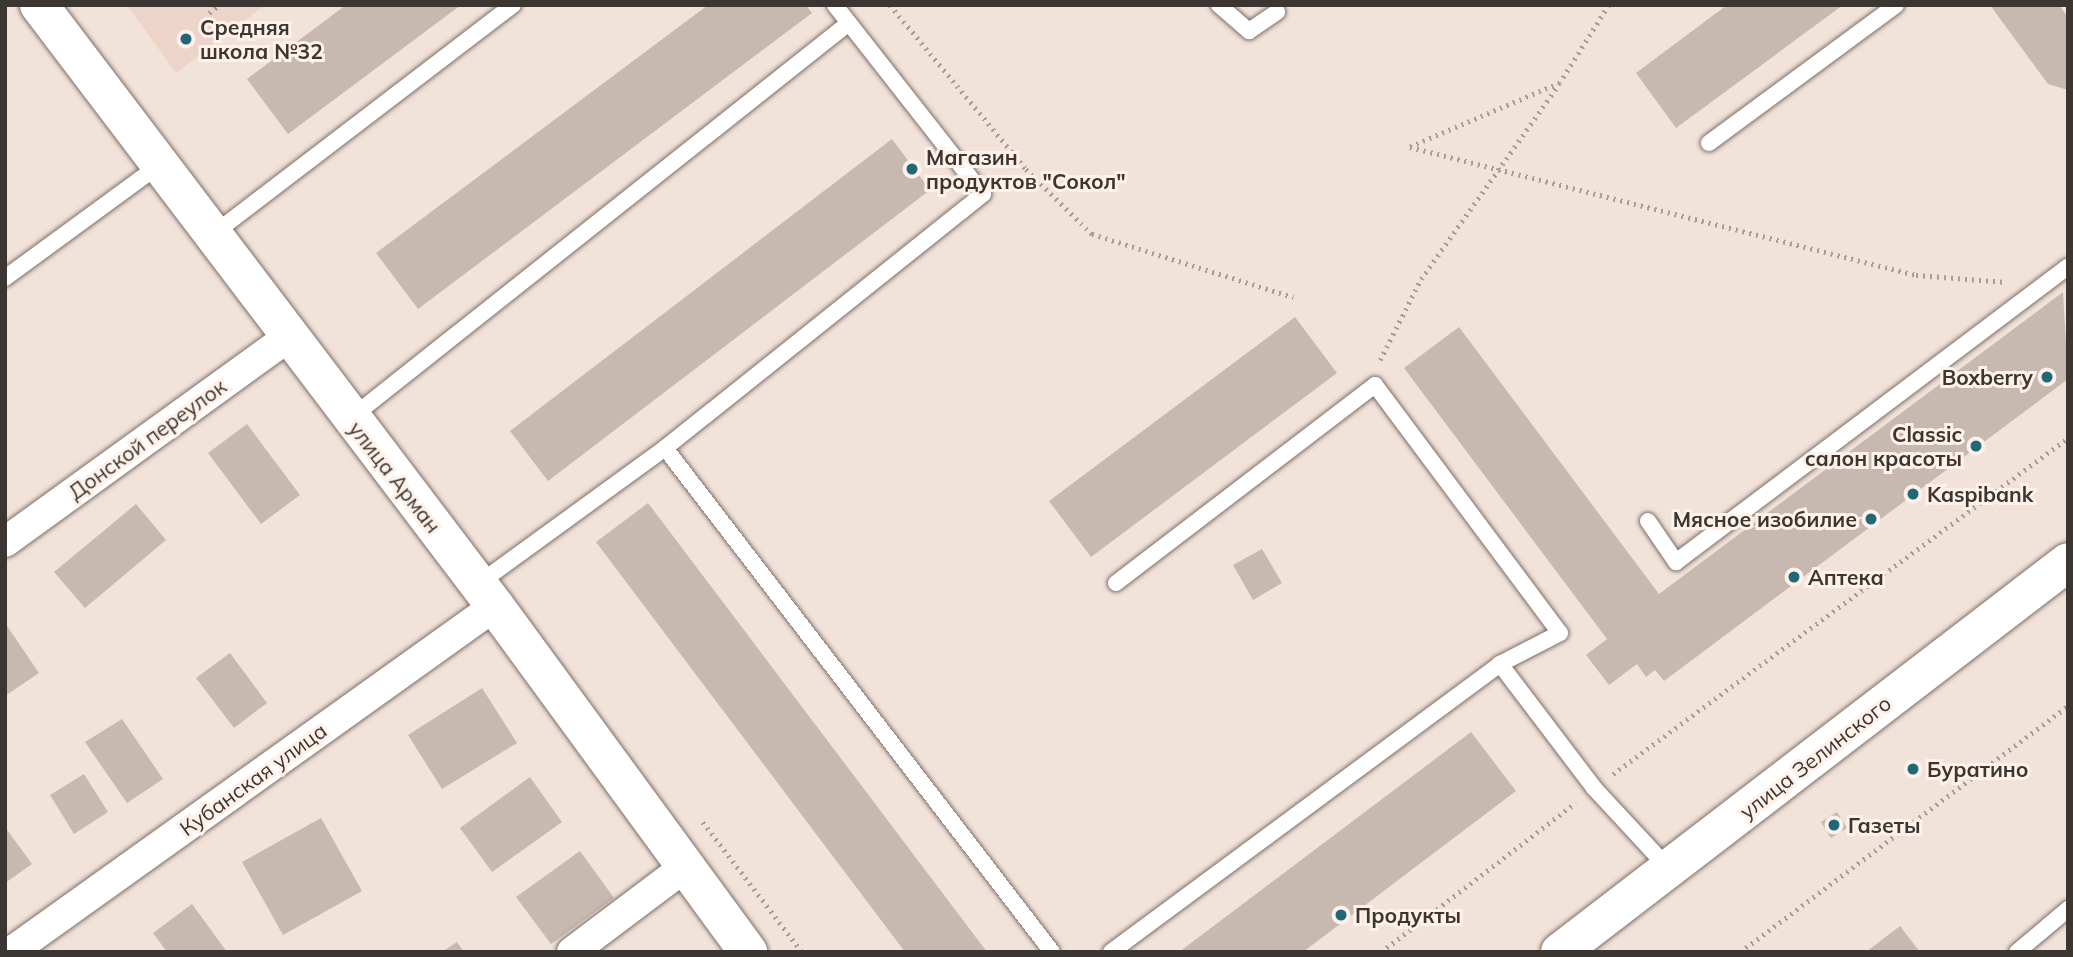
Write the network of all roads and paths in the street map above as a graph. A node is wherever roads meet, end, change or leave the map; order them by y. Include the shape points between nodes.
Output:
1 (39, 5) edge
2 (219, 5) edge
3 (513, 5) edge
4 (835, 5) edge
5 (890, 5) edge
6 (1219, 5) edge
7 (1609, 5) edge
8 (1896, 5) edge
9 (1277, 12) dead end
10 (209, 13) dead end
11 (849, 23) junction
12 (1560, 83) junction
13 (1709, 143) dead end
14 (161, 164) junction
15 (1498, 169) junction
16 (212, 235) junction
17 (2068, 267) edge
18 (5, 278) edge
19 (2046, 286) junction
20 (1293, 297) dead end
21 (288, 337) junction
22 (1375, 385) junction
23 (350, 418) junction
24 (2068, 438) edge
25 (665, 448) junction
26 (1648, 521) dead end
27 (5, 542) edge
28 (2062, 574) edge
29 (1116, 583) dead end
30 (486, 595) junction
31 (1500, 664) junction
32 (2068, 706) edge
33 (1594, 788) junction
34 (686, 866) junction
35 (1670, 870) junction
36 (2068, 909) edge
37 (11, 952) edge
38 (572, 952) edge
39 (748, 952) edge
40 (1052, 952) edge
41 (1111, 952) edge
42 (1381, 952) edge
43 (1560, 952) edge
44 (1740, 952) edge
45 (2017, 952) edge

1 - 14 street, улица Арман
2 - 10 path
3 - 16 lane
4 - 11 lane
5 - 20 path via 1026,169 1092,234
6 - 9 lane via 1249,31
7 - 12 path
8 - 13 lane
11 - 23 lane
11 - 25 lane via 983,194
12 - 15 path
12 - 15 path via 1410,147
14 - 16 street, улица Арман
14 - 18 lane
15 - 19 path via 1916,275
15 - 22 path via 1385,340
16 - 21 street, улица Арман
17 - 19 lane
19 - 26 lane via 1676,562
21 - 23 street, улица Арман
21 - 27 street, Донской переулок
22 - 29 lane
22 - 31 lane via 1560,633
23 - 30 street, улица Арман
24 - 33 path
25 - 30 lane
25 - 40 lane
28 - 35 street, улица Зелинского
30 - 34 street, улица Арман
30 - 37 street, Кубанская улица
31 - 33 lane
31 - 41 lane
32 - 44 path
33 - 35 lane
33 - 42 path
34 - 38 street
34 - 39 street, улица Арман
35 - 43 street, улица Зелинского
36 - 45 lane

